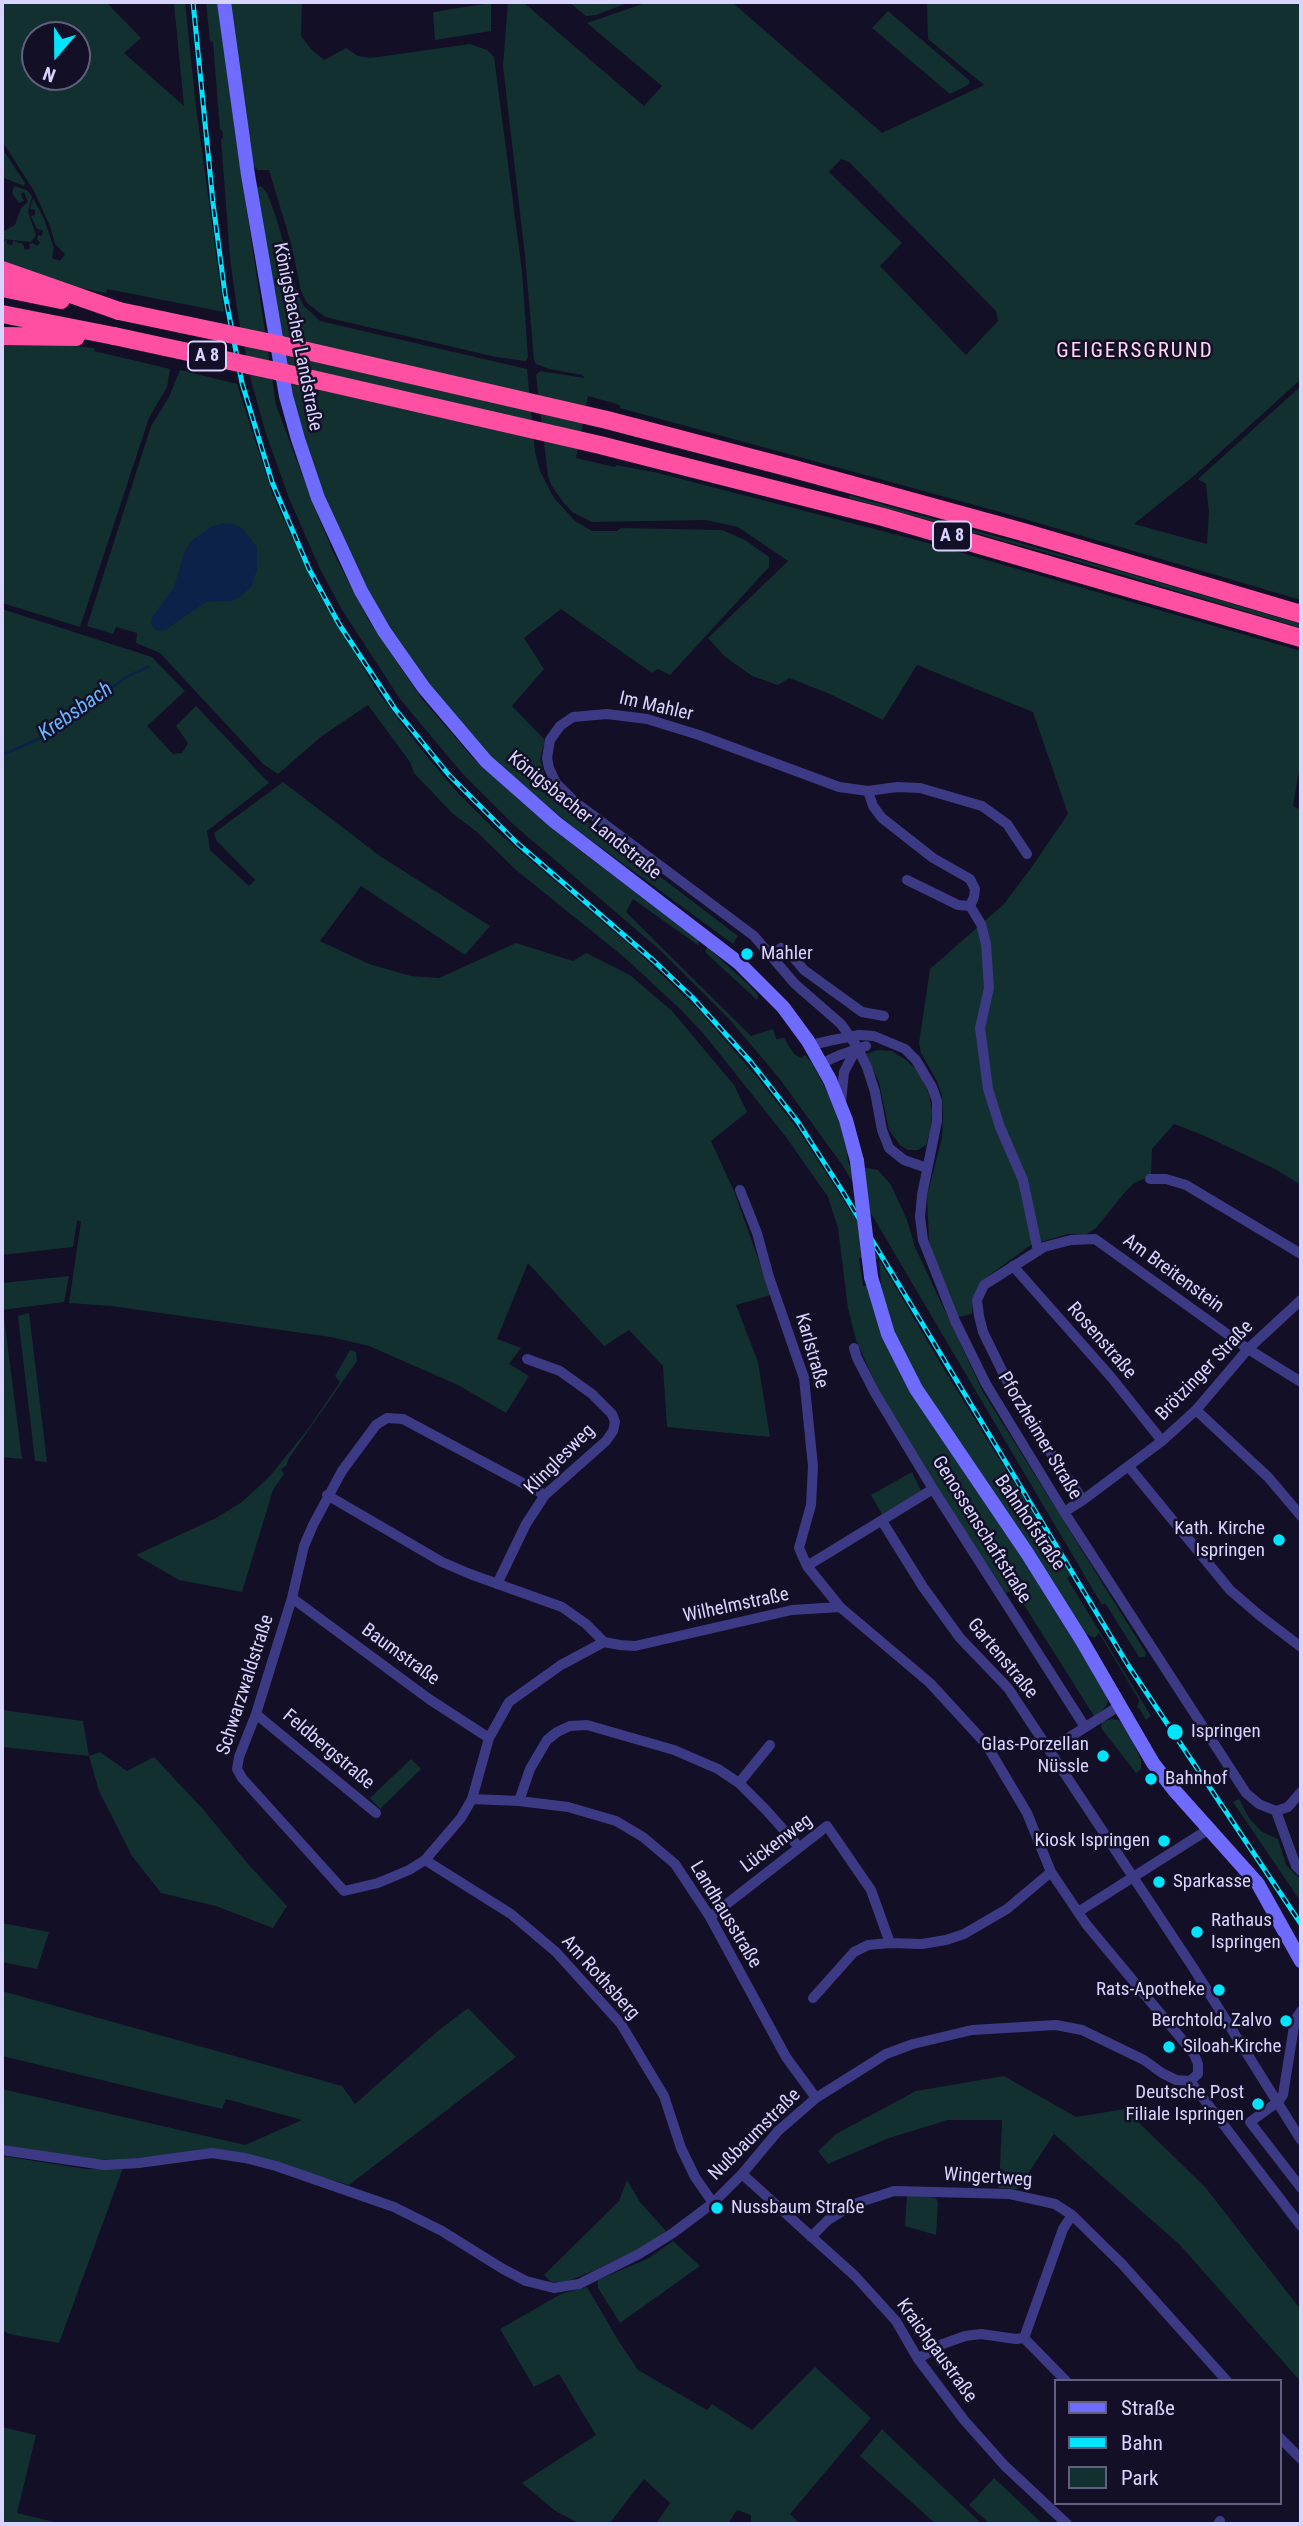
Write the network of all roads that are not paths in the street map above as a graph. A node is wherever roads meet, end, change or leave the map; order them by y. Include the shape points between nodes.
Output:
1 (224, 2) edge
2 (2, 270) edge
3 (2, 288) edge
4 (119, 311) junction
5 (2, 314) edge
6 (2, 336) edge
7 (114, 336) junction
8 (1301, 614) edge
9 (1301, 638) edge
10 (868, 791) junction
11 (1027, 854) dead end
12 (906, 880) dead end
13 (970, 906) junction
14 (772, 956) junction
15 (884, 1016) dead end
16 (891, 1042) junction
17 (811, 1045) junction
18 (844, 1060) junction
19 (822, 1063) junction
20 (840, 1104) junction
21 (926, 1168) junction
22 (1150, 1179) dead end
23 (740, 1190) dead end
24 (1038, 1251) junction
25 (1301, 1254) edge
26 (1013, 1266) junction
27 (1301, 1300) edge
28 (855, 1348) dead end
29 (1248, 1349) junction
30 (527, 1359) dead end
31 (1301, 1382) edge
32 (1196, 1410) junction
33 (1162, 1441) junction
34 (1129, 1467) junction
35 (933, 1489) junction
36 (327, 1495) junction
37 (545, 1495) junction
38 (1083, 1500) junction
39 (1064, 1511) junction
40 (1301, 1516) edge
41 (882, 1521) junction
42 (807, 1566) junction
43 (497, 1584) junction
44 (292, 1598) junction
45 (840, 1607) junction
46 (604, 1642) junction
47 (1301, 1647) edge
48 (1119, 1706) junction
49 (256, 1714) junction
50 (1086, 1727) junction
51 (489, 1738) junction
52 (770, 1745) dead end
53 (1049, 1750) junction
54 (739, 1783) junction
55 (1301, 1792) edge
56 (472, 1799) junction
57 (519, 1801) junction
58 (1276, 1811) junction
59 (376, 1813) dead end
60 (1209, 1829) junction
61 (798, 1846) junction
62 (425, 1860) junction
63 (1301, 1871) edge
64 (1051, 1872) junction
65 (1133, 1876) junction
66 (1079, 1912) junction
67 (710, 1917) junction
68 (890, 1942) junction
69 (1301, 1961) edge
70 (813, 1998) dead end
71 (1301, 2011) edge
72 (1190, 2081) junction
73 (816, 2098) junction
74 (1279, 2101) junction
75 (1301, 2140) edge
76 (2, 2150) edge
77 (742, 2174) junction
78 (1301, 2188) edge
79 (713, 2203) junction
80 (1072, 2215) junction
81 (1301, 2226) edge
82 (811, 2237) junction
83 (1024, 2338) junction
84 (918, 2359) junction
85 (1064, 2379) edge
86 (1220, 2379) edge
87 (1282, 2440) edge
88 (1301, 2459) edge
89 (1067, 2524) edge

1 - 17 main road, Königsbacher Landstraße via 247,176 286,396 318,498 361,591 424,688 486,761 555,821 739,963 783,1007
2 - 4 highway
3 - 4 highway, A 8
4 - 8 highway, A 8, bridge via 607,420 1023,532
5 - 7 highway, A 8
6 - 7 highway
7 - 9 highway, A 8, bridge via 600,445 957,537
10 - 11 street, Im Mahler via 920,788 982,806 1007,824
10 - 13 street via 882,818 933,858 970,879 975,889
10 - 14 street, Im Mahler via 821,782 647,719 607,714 573,717 550,740 549,768 556,783 575,802 734,920
12 - 13 street via 958,905
13 - 24 street via 986,944 989,988 981,1028 988,1089 1023,1180
14 - 15 street via 781,948 862,1012
14 - 21 street, Im Mahler via 841,1024 856,1045 870,1074 889,1147 904,1160
16 - 17 street, Pforzheimer Straße, bridge via 859,1035
16 - 18 street, bridge via 861,1048
16 - 21 street, Pforzheimer Straße via 916,1060 937,1101
17 - 19 main road, Königsbacher Landstraße
18 - 19 street
18 - 20 street
19 - 20 main road, Bahnhofstraße
20 - 48 main road, Bahnhofstraße, bridge via 857,1161 871,1278 880,1313 906,1374 1027,1553
21 - 39 street, Pforzheimer Straße via 920,1217 933,1269 986,1384
22 - 25 street via 1166,1178 1186,1185
23 - 42 street, Karlstraße via 804,1378 813,1466 811,1505 799,1548
24 - 26 street
24 - 29 street, Am Breitenstein via 1071,1240 1095,1239
26 - 33 street, Rosenstraße
26 - 38 street via 984,1285 977,1300 983,1332 1033,1427
27 - 29 street, Brötzinger Straße
28 - 35 street, Genossenschaftstraße via 875,1393
29 - 31 street, Am Breitenstein
29 - 32 street, Brötzinger Straße
30 - 37 street, Klinglesweg via 560,1371 592,1394 615,1422 606,1441
32 - 33 street, Brötzinger Straße
32 - 40 street via 1268,1477
33 - 34 street, Brötzinger Straße
34 - 38 street, Brötzinger Straße
34 - 47 street via 1230,1590
35 - 41 street
35 - 50 street, Genossenschaftstraße
36 - 37 street, Schwarzwaldstraße via 376,1425 387,1418 403,1419
36 - 43 street via 442,1562
36 - 44 street, Schwarzwaldstraße via 304,1546
37 - 43 street, Klinglesweg
38 - 39 street, Brötzinger Straße
39 - 58 street, Pforzheimer Straße via 1246,1793
41 - 42 street
41 - 53 street, Gartenstraße via 922,1587 960,1638 1008,1688
42 - 45 street
43 - 46 street via 562,1607
44 - 49 street, Schwarzwaldstraße
44 - 51 street, Baumstraße
45 - 46 street, Wilhelmstraße via 792,1611 635,1646
45 - 64 street via 930,1682 986,1744 1027,1813
46 - 51 street via 509,1702
48 - 50 street
48 - 60 main road, Bahnhofstraße via 1153,1763
49 - 59 street, Feldbergstraße
49 - 62 street, Schwarzwaldstraße via 237,1769 344,1891 378,1883
50 - 53 street
51 - 56 street
52 - 54 street
53 - 65 street, Gartenstraße
54 - 57 street via 674,1750 587,1725 570,1726 547,1741 530,1769
54 - 61 street
55 - 58 street via 1288,1807
56 - 57 street, Landhausstraße
56 - 62 street via 451,1832
57 - 67 street, Landhausstraße via 616,1821 643,1837 675,1864
58 - 63 street
60 - 65 street
60 - 69 main road, Bahnhofstraße via 1258,1884
61 - 67 street, Lückenweg
61 - 68 street, Lückenweg via 827,1826 871,1890
62 - 79 street, Am Rothsberg via 511,1914 556,1952 621,2024 664,2096 681,2148
64 - 66 street
64 - 68 street via 1007,1909 964,1934 922,1944
65 - 66 street
65 - 74 street, Gartenstraße
66 - 72 street via 1194,2054 1198,2074
67 - 73 street, Landhausstraße via 786,2057
68 - 70 street via 868,1944 854,1952
71 - 74 street via 1295,2020
72 - 73 street, Nußbaumstraße via 1176,2080 1125,2050 1068,2026 992,2027 886,2054
72 - 81 street
73 - 77 street, Nußbaumstraße via 778,2131
74 - 75 street, Gartenstraße
74 - 78 street via 1250,2122
76 - 79 street, Nußbaumstraße via 104,2165 212,2153 244,2158 416,2216 526,2281 554,2288 579,2284 650,2247
77 - 79 street, Nußbaumstraße
77 - 82 street, Kraichgaustraße
80 - 82 street, Wingertweg via 1042,2199 1010,2194 894,2191 854,2204
80 - 83 street
80 - 86 street, Wingertweg via 1153,2296
82 - 84 street, Kraichgaustraße via 888,2313
83 - 84 street via 965,2336
83 - 85 street
84 - 89 street, Kraichgaustraße via 983,2441
87 - 88 street

